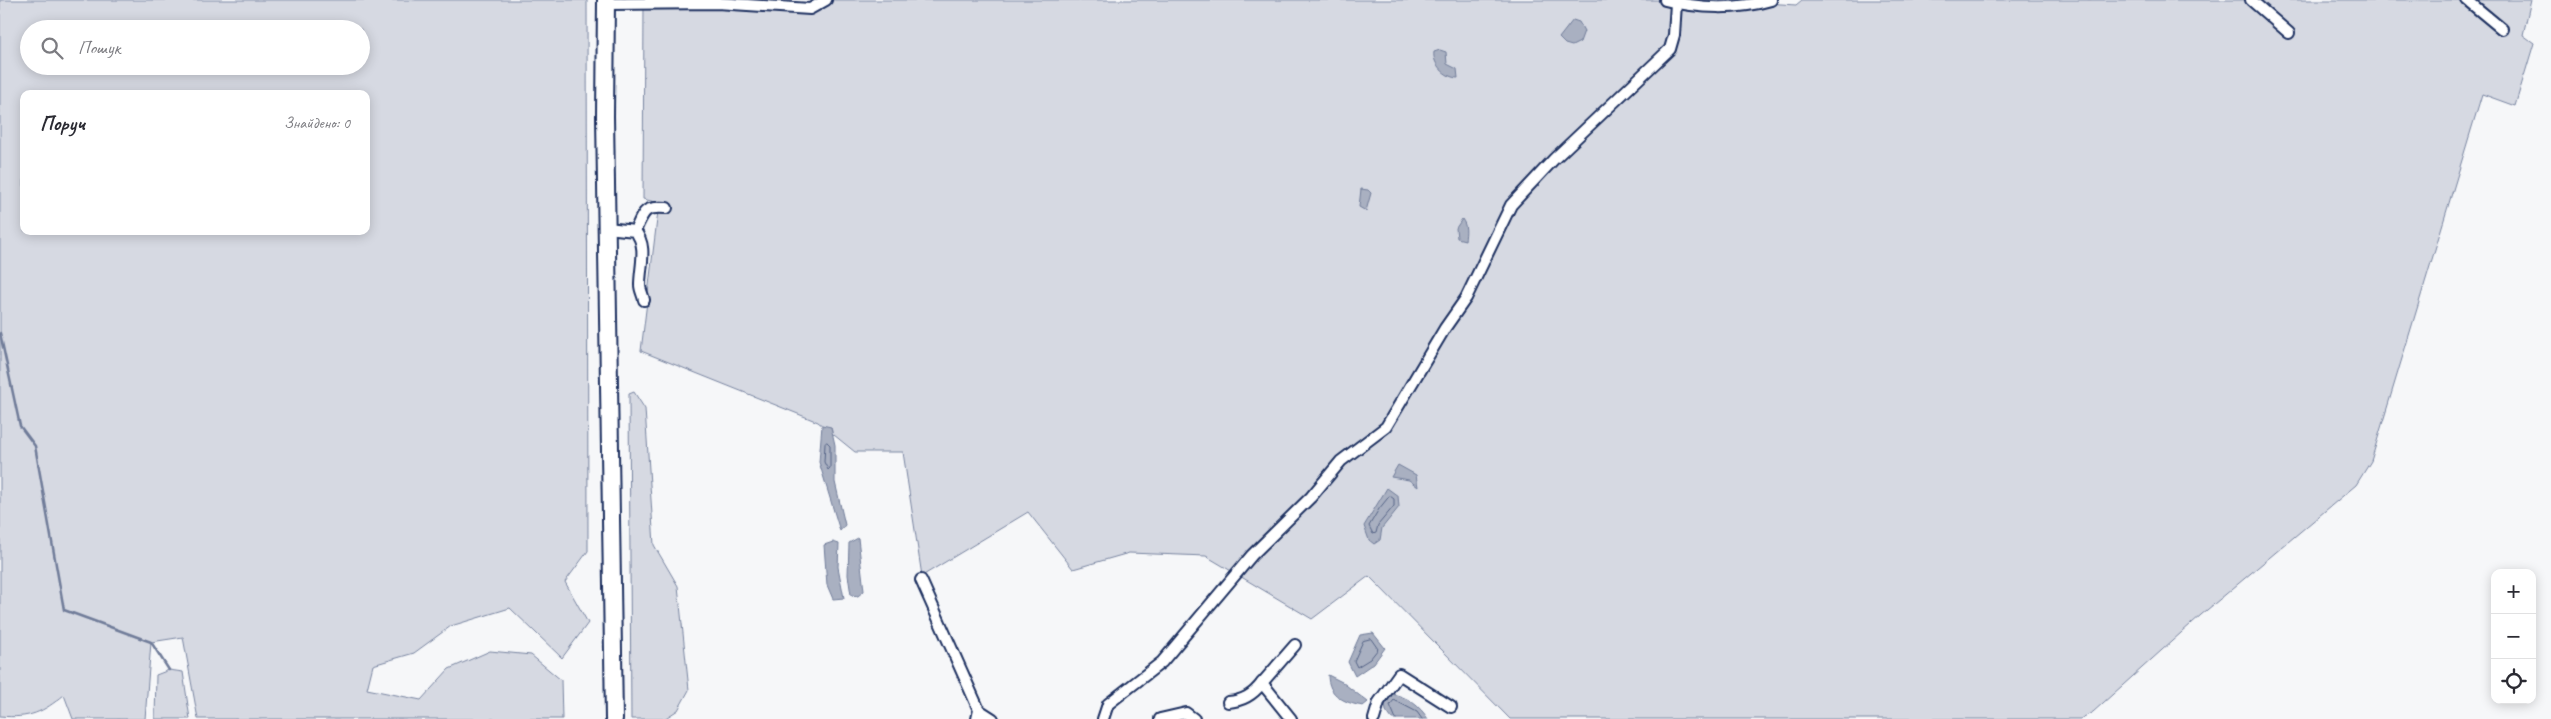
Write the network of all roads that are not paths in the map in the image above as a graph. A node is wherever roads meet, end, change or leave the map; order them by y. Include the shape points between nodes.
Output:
1 (826, 0) edge
2 (1665, 0) edge
3 (1771, 0) edge
4 (2251, 0) edge
5 (2467, 0) edge
6 (606, 2) edge
7 (1676, 3) junction
8 (2502, 29) dead end
9 (2289, 33) dead end
10 (667, 208) dead end
11 (607, 228) junction
12 (635, 231) junction
13 (644, 300) dead end
14 (921, 580) dead end
15 (1295, 646) dead end
16 (1262, 684) junction
17 (1228, 702) dead end
18 (1451, 707) dead end
19 (978, 714) edge
20 (614, 719) edge
21 (992, 719) edge
22 (1103, 719) edge
23 (1160, 719) edge
24 (1194, 719) edge
25 (1291, 719) edge
26 (1374, 719) edge

1 - 6 street via 810,9 717,3
2 - 7 street
3 - 7 street via 1752,6 1699,8
4 - 9 street
5 - 8 street
6 - 11 highway
7 - 22 street via 1670,49 1554,159 1511,205 1466,298 1386,427 1342,461 1311,497 1252,555 1162,662 1108,704
10 - 12 street via 652,206 644,212
11 - 12 street
11 - 20 highway
12 - 13 street via 642,238 640,286
14 - 19 street
15 - 16 street
16 - 17 street via 1253,694
16 - 25 street
18 - 26 street via 1399,674 1379,702
19 - 21 street
23 - 24 street via 1186,713

